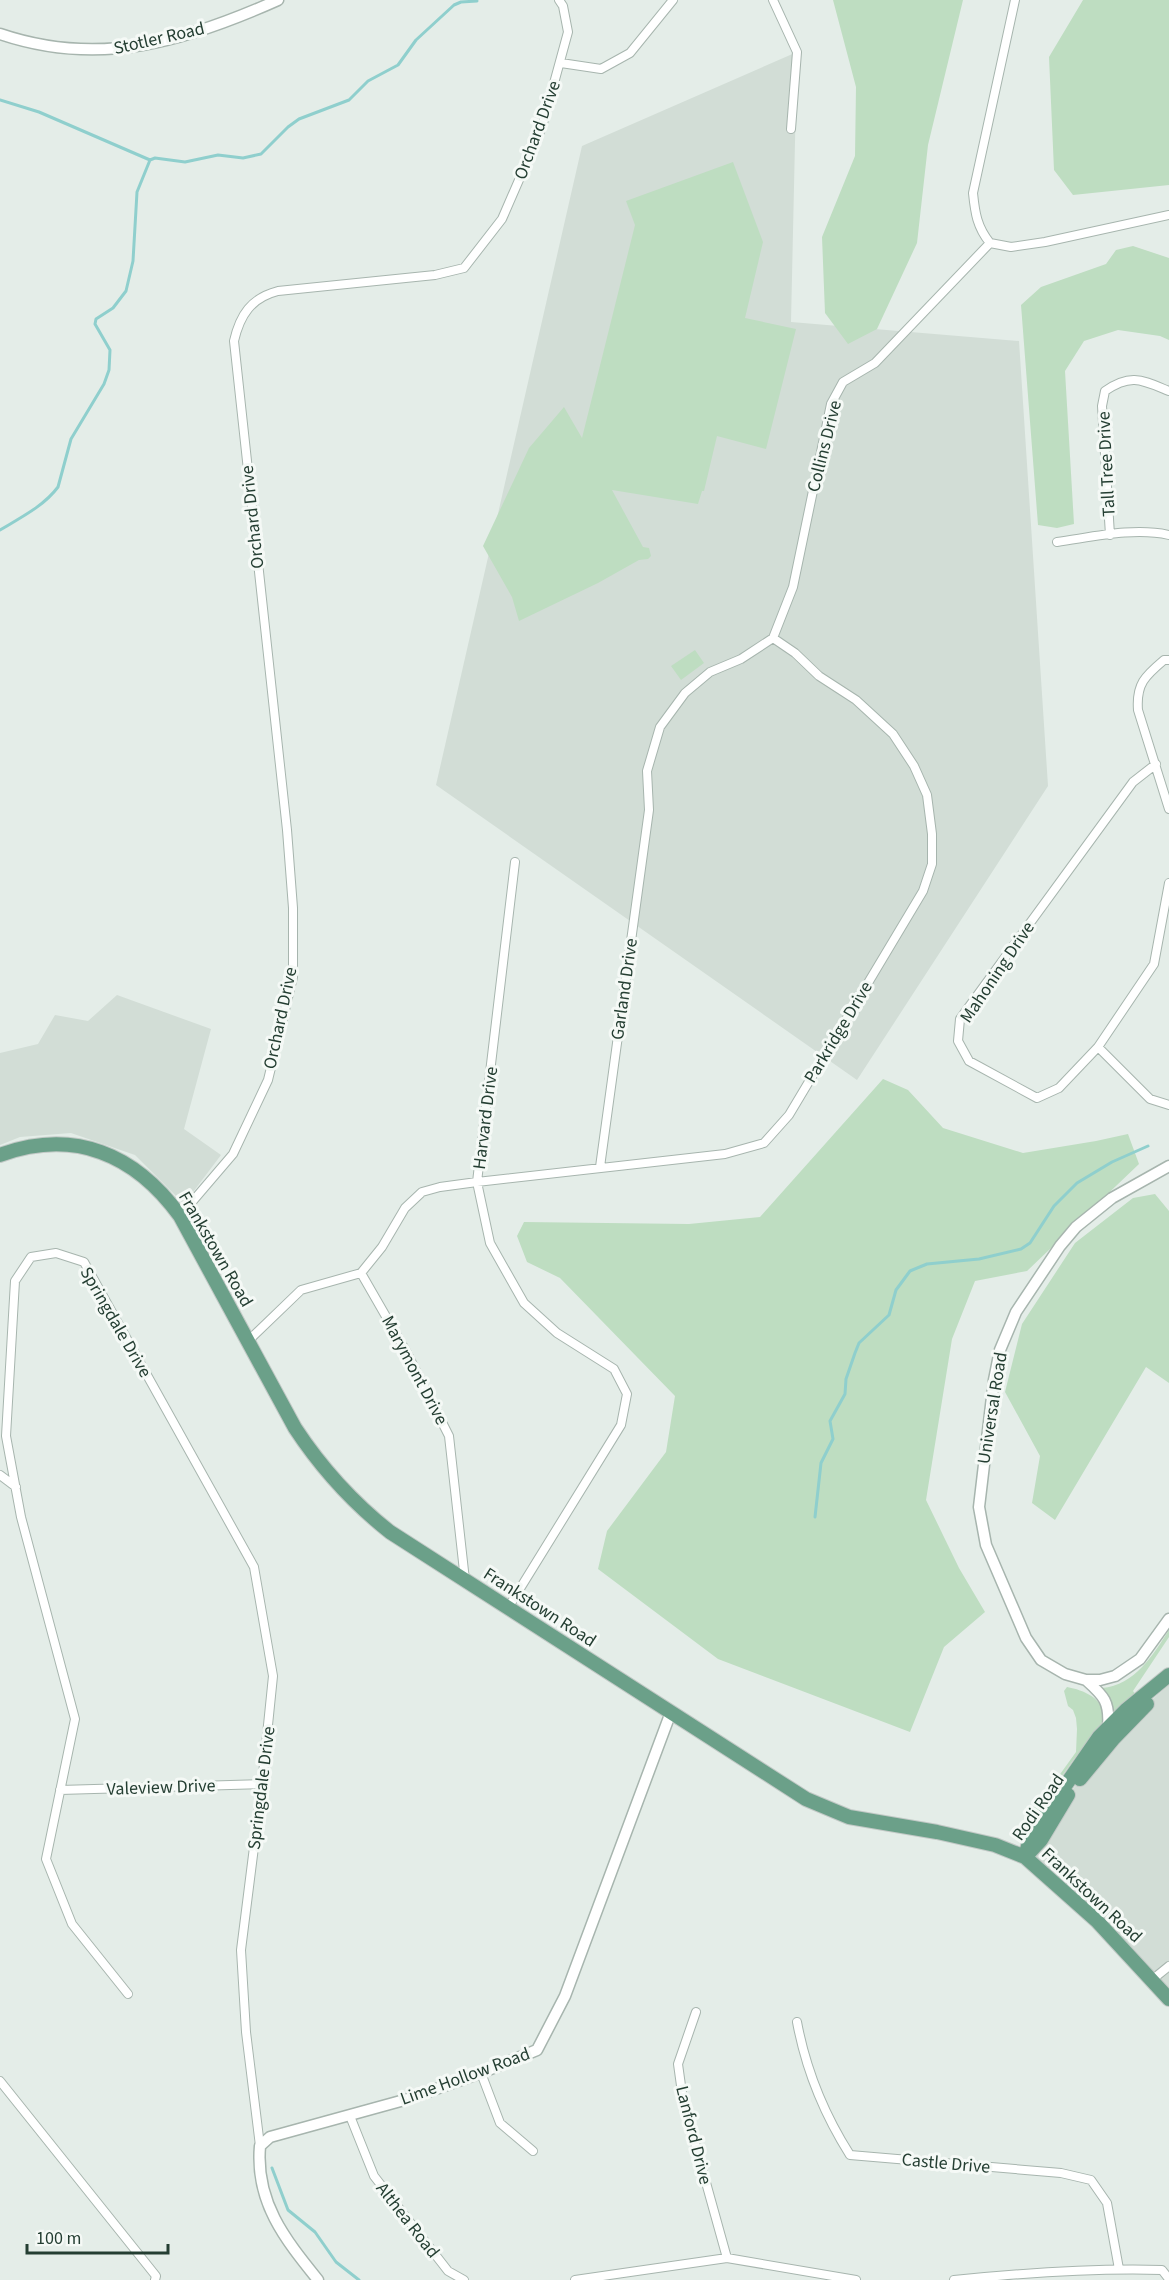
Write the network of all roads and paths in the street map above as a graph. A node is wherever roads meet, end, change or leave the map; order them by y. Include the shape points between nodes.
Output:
1 (278, 0) edge
2 (559, 0) edge
3 (673, 0) edge
4 (773, 0) edge
5 (1015, 0) edge
6 (0, 34) edge
7 (561, 63) junction
8 (791, 129) dead end
9 (1169, 215) edge
10 (990, 243) junction
11 (1169, 391) edge
12 (1110, 535) junction
13 (1169, 535) edge
14 (1057, 542) dead end
15 (773, 638) junction
16 (1169, 660) edge
17 (1156, 764) junction
18 (1169, 809) edge
19 (515, 862) dead end
20 (1169, 883) edge
21 (1098, 1047) junction
22 (1169, 1105) edge
23 (0, 1155) edge
24 (1169, 1166) edge
25 (600, 1167) junction
26 (477, 1182) junction
27 (180, 1216) junction
28 (361, 1273) junction
29 (248, 1341) junction
30 (3, 1440) edge
31 (0, 1475) edge
32 (16, 1487) junction
33 (465, 1580) junction
34 (508, 1608) junction
35 (1169, 1619) edge
36 (1169, 1675) edge
37 (1086, 1680) junction
38 (1169, 1685) edge
39 (671, 1712) junction
40 (1108, 1727) junction
41 (262, 1784) junction
42 (60, 1790) junction
43 (1025, 1857) junction
44 (1169, 1966) edge
45 (1153, 1979) junction
46 (128, 1994) dead end
47 (1169, 1999) edge
48 (696, 2012) dead end
49 (797, 2022) dead end
50 (481, 2073) junction
51 (0, 2081) edge
52 (350, 2116) junction
53 (260, 2146) junction
54 (533, 2151) dead end
55 (727, 2258) junction
56 (1119, 2269) junction
57 (1169, 2278) edge
58 (155, 2280) edge
59 (318, 2280) edge
60 (464, 2280) edge
61 (575, 2280) edge
62 (855, 2280) edge
63 (954, 2280) edge

1 - 6 street, Stotler Road via 170,40 133,47 76,50
2 - 7 street, Orchard Drive via 568,32
3 - 7 street via 630,53 620,59 601,69
4 - 8 street via 797,52
5 - 10 street via 973,193 975,220
7 - 27 street, Orchard Drive via 542,127 502,219 465,268 435,275 278,291 263,295 239,321 234,341 287,830 293,977 267,1080 233,1154
9 - 10 street via 1045,242 1011,247
10 - 15 street, Collins Drive via 876,363 843,382 831,404 793,587
11 - 12 street, Tall Tree Drive via 1143,380 1128,379 1106,391 1102,406
12 - 13 street
12 - 14 street
15 - 25 street, Garland Drive via 741,659 710,672 685,693 660,727 647,771 649,810
15 - 25 street, Parkridge Drive via 856,700 893,734 927,795 932,864 923,891 789,1115 764,1143 724,1154
16 - 17 street via 1145,676 1137,695 1138,710
17 - 18 street
17 - 21 street, Mahoning Drive via 1133,782 960,1019 958,1041 969,1061 1037,1098 1059,1088
19 - 26 street, Harvard Drive
20 - 21 street via 1154,964
21 - 22 street via 1150,1099
23 - 27 main road, Frankstown Road via 51,1144 78,1145 103,1152 146,1177
24 - 37 street, Universal Road via 1094,1211 1060,1246 1006,1332 994,1380 979,1507 986,1545 1026,1638 1041,1660 1065,1674
25 - 26 street, Parkridge Drive
26 - 28 street, Parkridge Drive via 422,1192 405,1208
26 - 34 street, Harvard Drive via 490,1243 524,1304 558,1333 614,1369 627,1394 621,1425
27 - 29 main road, Frankstown Road
28 - 29 street via 301,1290
28 - 33 street, Marymont Drive via 449,1436
29 - 33 main road, Frankstown Road via 295,1428 338,1484 390,1532
30 - 32 street, Springdale Drive
30 - 41 street, Springdale Drive via 15,1281 31,1257 56,1253 84,1262 254,1567 273,1676
31 - 32 street
32 - 42 street, Springdale Drive via 75,1719
33 - 34 main road, Frankstown Road
34 - 39 main road, Frankstown Road
35 - 37 street, Universal Road via 1136,1663 1115,1676
36 - 40 main road, Rodi Road
37 - 40 street, Universal Road via 1104,1698
38 - 43 main road, Rodi Road via 1132,1717 1093,1761 1041,1840
39 - 43 main road, Frankstown Road via 787,1788 828,1810 866,1821 996,1845
39 - 50 street, Lime Hollow Road via 565,1996 537,2050
40 - 43 main road, Rodi Road via 1044,1814 1031,1835
41 - 42 street, Valeview Drive
41 - 53 street, Springdale Drive via 241,1950
42 - 46 street, Springdale Drive via 46,1859 72,1924
43 - 45 main road, Frankstown Road
44 - 45 street
45 - 47 main road, Frankstown Road
48 - 55 street, Lanford Drive via 678,2064 682,2100
49 - 56 street, Castle Drive via 802,2048 831,2125 850,2155 1061,2173 1091,2180 1107,2203
50 - 52 street, Lime Hollow Road
50 - 54 street via 500,2123
51 - 58 street via 156,2276
52 - 53 street, Lime Hollow Road via 270,2137
52 - 60 street, Althea Road via 374,2176 448,2271
53 - 59 street via 258,2166 266,2204 290,2247
55 - 61 street
55 - 62 street
56 - 57 street via 1162,2270
56 - 63 street

